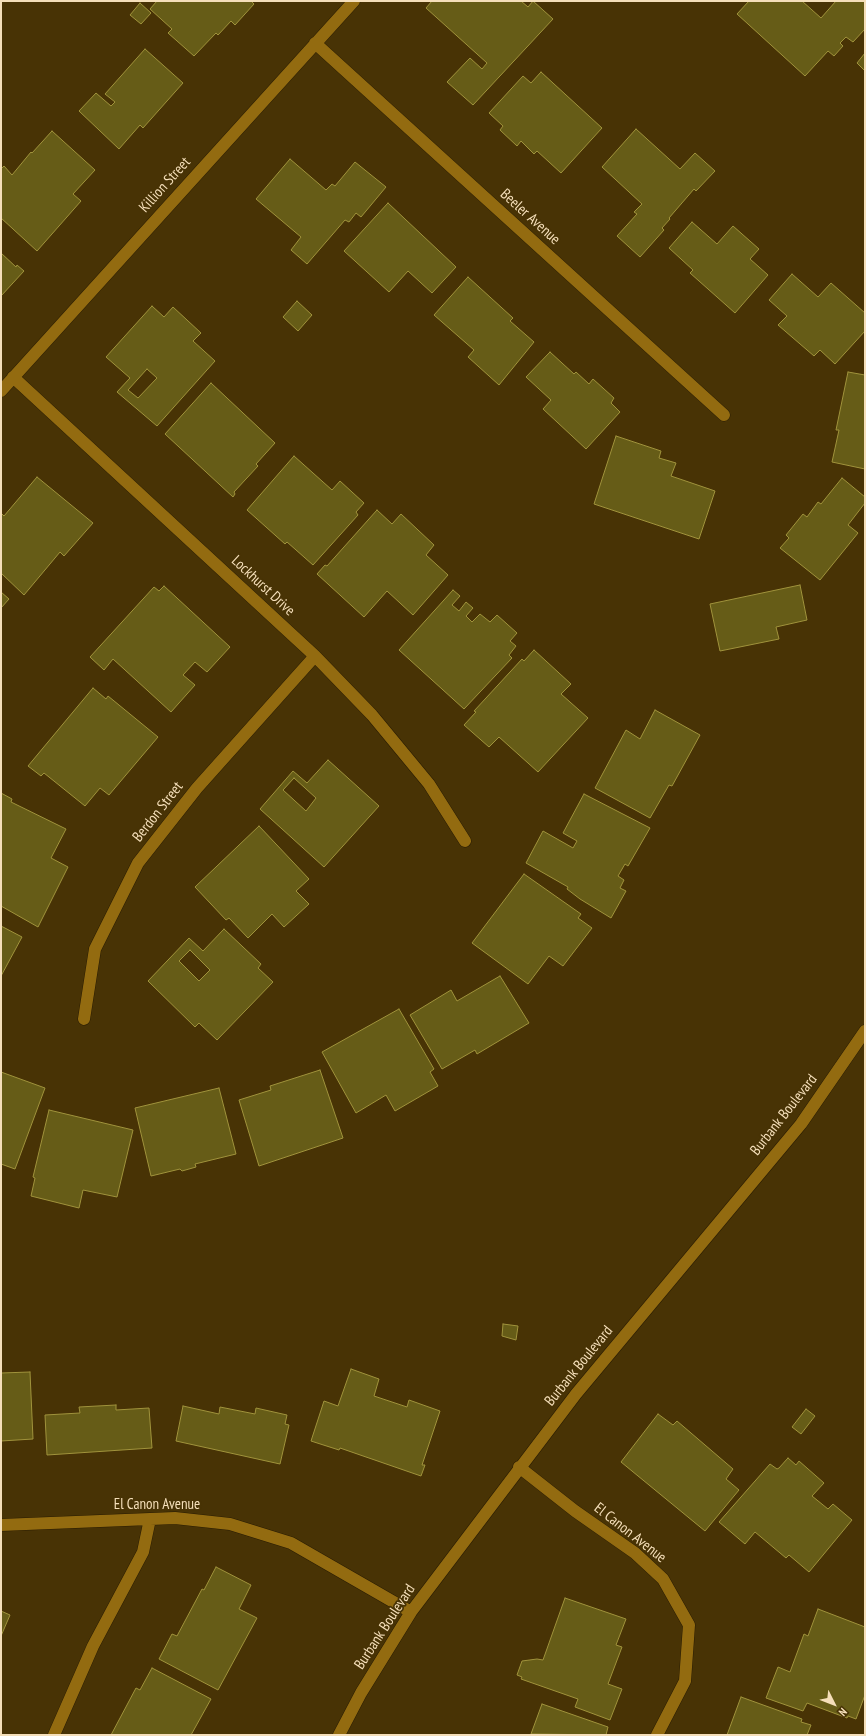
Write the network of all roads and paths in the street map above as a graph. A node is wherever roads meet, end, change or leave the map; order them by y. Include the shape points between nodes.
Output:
1 (354, 1) edge
2 (315, 43) junction
3 (13, 377) junction
4 (1, 391) edge
5 (724, 415) dead end
6 (315, 656) junction
7 (465, 841) dead end
8 (84, 1019) dead end
9 (865, 1031) edge
10 (519, 1467) junction
11 (150, 1520) junction
12 (1, 1526) edge
13 (410, 1612) junction
14 (54, 1735) edge
15 (339, 1735) edge
16 (657, 1735) edge

1 - 2 street, Killion Street
2 - 3 street, Killion Street
2 - 5 street, Beeler Avenue
3 - 4 street, Killion Street
3 - 6 street, Lockhurst Drive
6 - 7 street, Lockhurst Drive via 372,715 424,778
6 - 8 street, Berdon Street via 197,788 138,863 95,949
9 - 10 street, Burbank Boulevard via 800,1124 581,1388
10 - 13 street, Burbank Boulevard
10 - 16 street, El Canon Avenue via 635,1553 663,1579 689,1625 684,1681
11 - 12 street, El Canon Avenue
11 - 13 street, El Canon Avenue via 175,1518 230,1524 291,1543
11 - 14 street via 144,1552 93,1646
13 - 15 street, Burbank Boulevard

